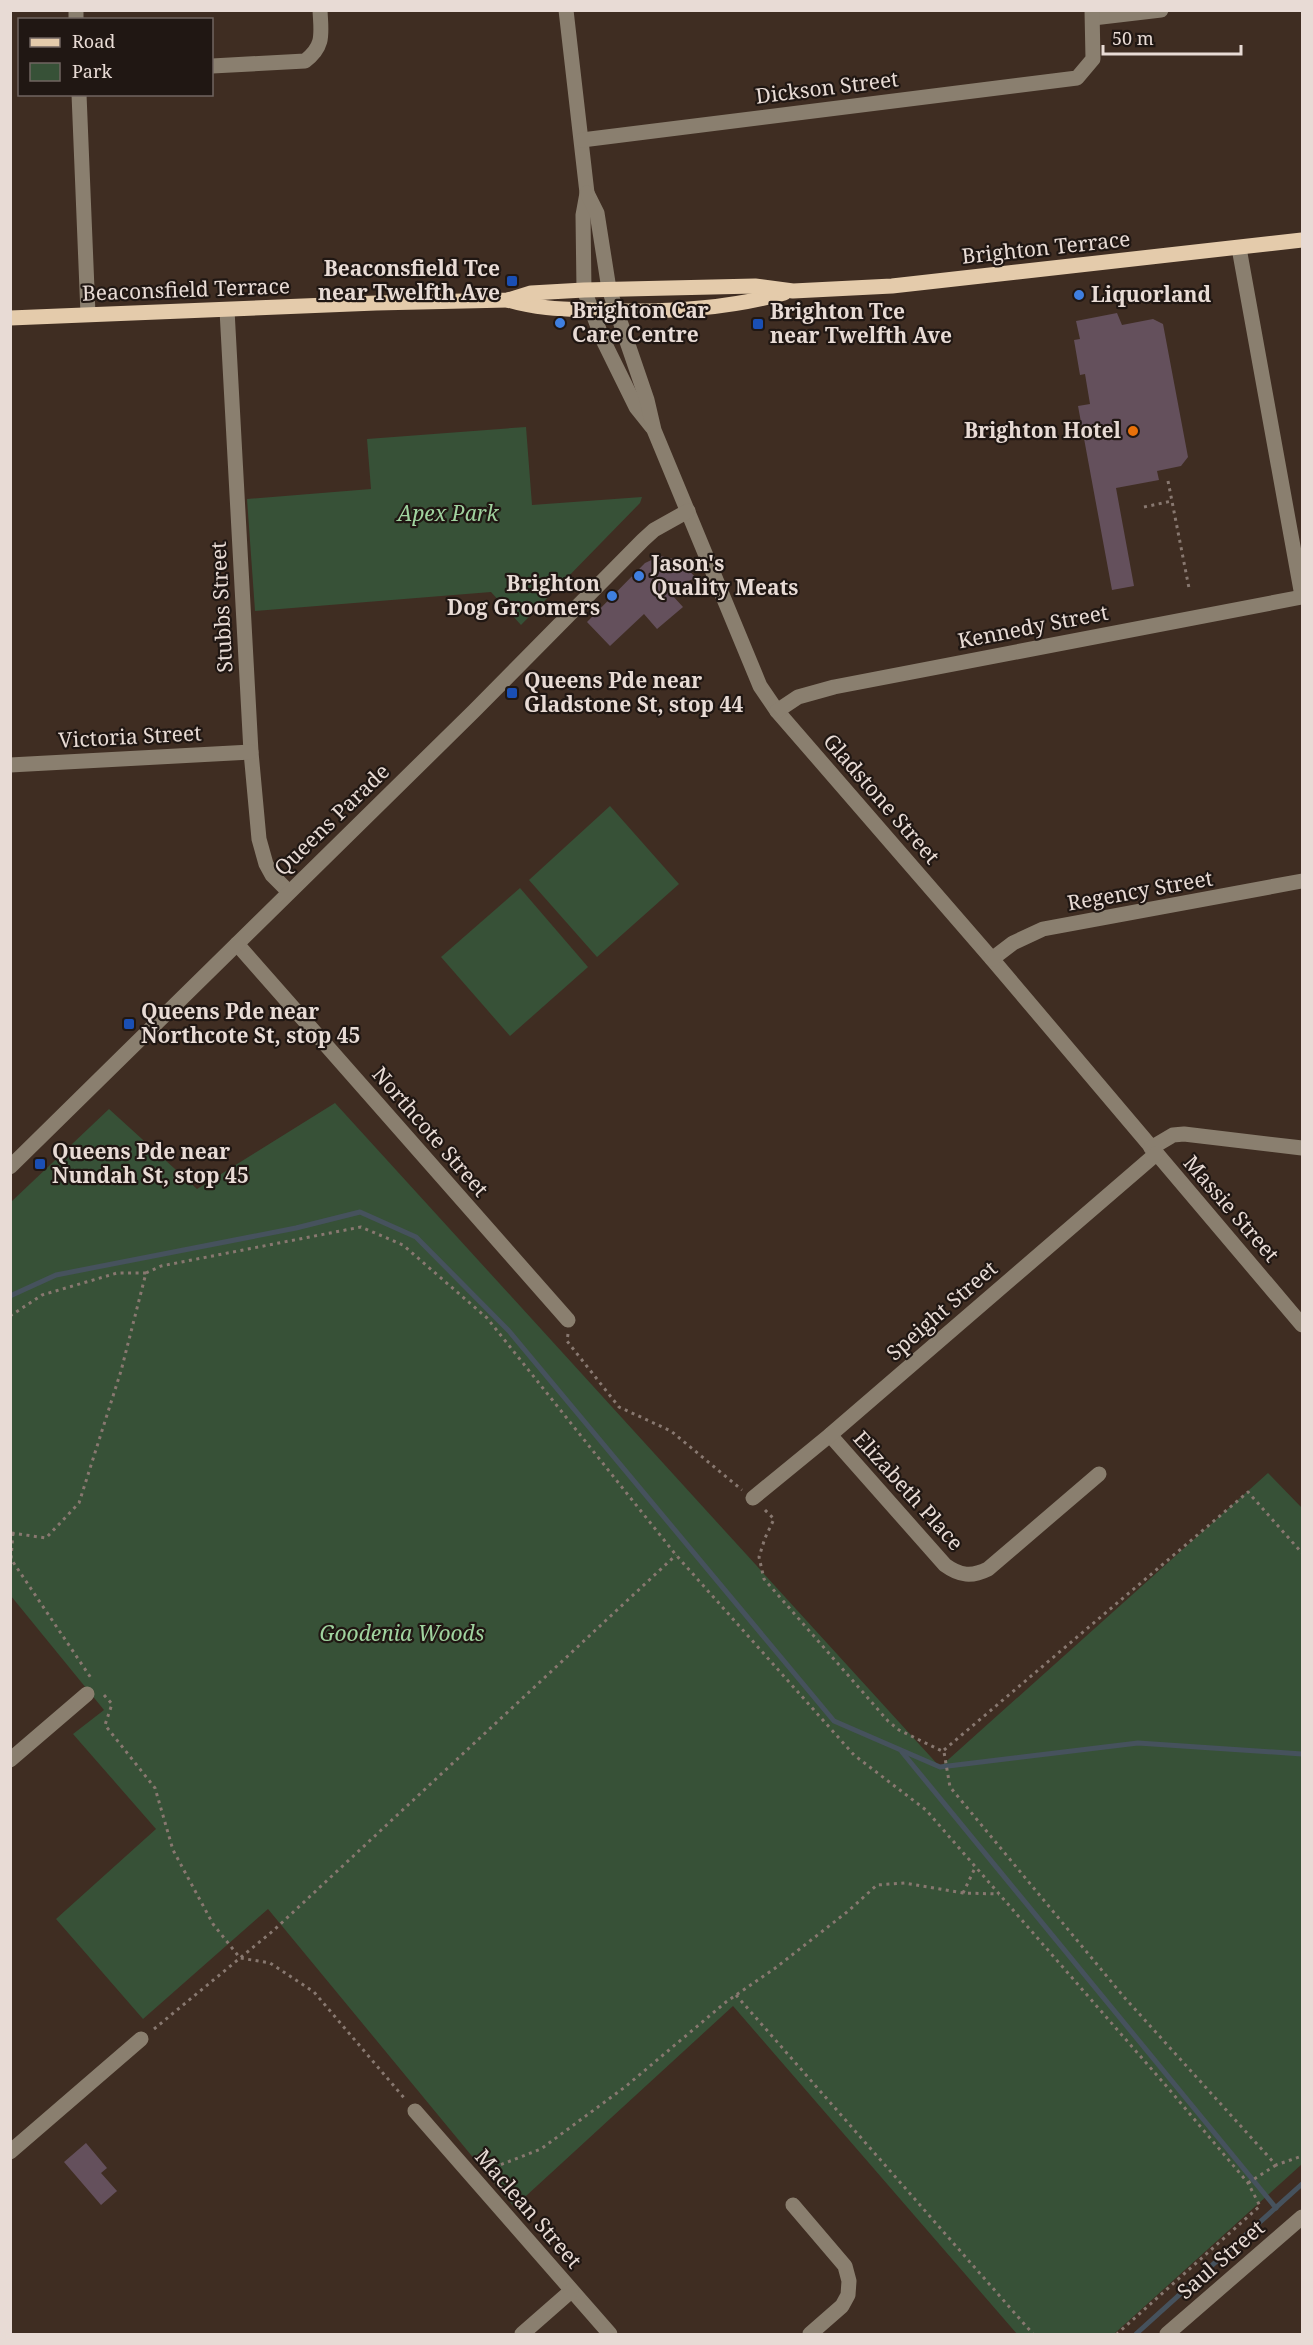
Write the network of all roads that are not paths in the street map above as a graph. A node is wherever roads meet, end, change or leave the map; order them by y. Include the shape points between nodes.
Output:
1 (320, 10) edge
2 (566, 10) edge
3 (1161, 10) edge
4 (1092, 14) edge
5 (213, 66) edge
6 (79, 96) edge
7 (582, 140) junction
8 (587, 193) junction
9 (1302, 240) edge
10 (1239, 248) junction
11 (609, 289) junction
12 (584, 290) junction
13 (793, 291) junction
14 (508, 300) junction
15 (227, 310) junction
16 (590, 310) junction
17 (616, 311) junction
18 (88, 314) junction
19 (10, 318) edge
20 (654, 430) junction
21 (688, 511) junction
22 (1302, 597) edge
23 (777, 711) junction
24 (251, 752) junction
25 (10, 765) edge
26 (1302, 881) edge
27 (289, 892) junction
28 (237, 944) junction
29 (992, 959) junction
30 (1302, 1148) edge
31 (1154, 1151) junction
32 (12, 1160) edge
33 (568, 1320) road end
34 (1302, 1325) edge
35 (830, 1435) junction
36 (1099, 1474) dead end
37 (753, 1498) road end
38 (92, 1690) road end
39 (10, 1760) edge
40 (141, 2039) road end
41 (415, 2111) road end
42 (10, 2152) edge
43 (793, 2205) dead end
44 (1302, 2217) edge
45 (571, 2290) junction
46 (522, 2334) edge
47 (610, 2334) edge
48 (810, 2334) edge
49 (1167, 2334) edge

1 - 5 street via 321,43 305,61
2 - 7 street
3 - 4 street
4 - 7 street, Dickson Street via 1093,58 1077,78
6 - 18 street
7 - 8 street
8 - 11 street, Gladstone Street via 597,213
8 - 12 street, Gladstone Street via 583,215
9 - 10 main road, Brighton Terrace
10 - 13 main road, Brighton Terrace via 892,286
10 - 22 street
11 - 12 main road, Beaconsfield Terrace
11 - 13 main road, Brighton Terrace via 755,286
11 - 17 street, Gladstone Street
12 - 14 main road, Beaconsfield Terrace via 531,293
12 - 16 street, Gladstone Street
13 - 17 main road, Brighton Terrace via 757,301 650,312
14 - 15 main road, Beaconsfield Terrace
14 - 16 main road, Beaconsfield Terrace via 532,308
15 - 18 main road, Beaconsfield Terrace
15 - 24 street, Stubbs Street
16 - 17 main road, Beaconsfield Terrace
16 - 20 street, Gladstone Street via 636,407
17 - 20 street, Gladstone Street
18 - 19 main road, Beaconsfield Terrace
20 - 21 street, Gladstone Street
21 - 23 street, Gladstone Street via 750,666
21 - 27 street, Queens Parade via 654,530
22 - 23 street, Kennedy Street via 834,687 798,696
23 - 29 street, Gladstone Street
24 - 25 street, Victoria Street
24 - 27 street, Stubbs Street via 259,839 269,869
26 - 29 street, Regency Street via 1043,929 1013,943
27 - 28 street, Queens Parade
28 - 32 street, Queens Parade
28 - 33 street, Northcote Street
29 - 31 street, Gladstone Street
30 - 31 street, Speight Street via 1184,1134 1161,1140
31 - 34 street, Massie Street
31 - 35 street, Speight Street
35 - 36 street, Elizabeth Place via 945,1565 964,1575 988,1569
35 - 37 street, Speight Street
38 - 39 street
40 - 42 street
41 - 45 street, Maclean Street
43 - 48 street via 845,2265 849,2281 842,2306
44 - 49 street, Saul Street
45 - 46 street
45 - 47 street, Maclean Street

